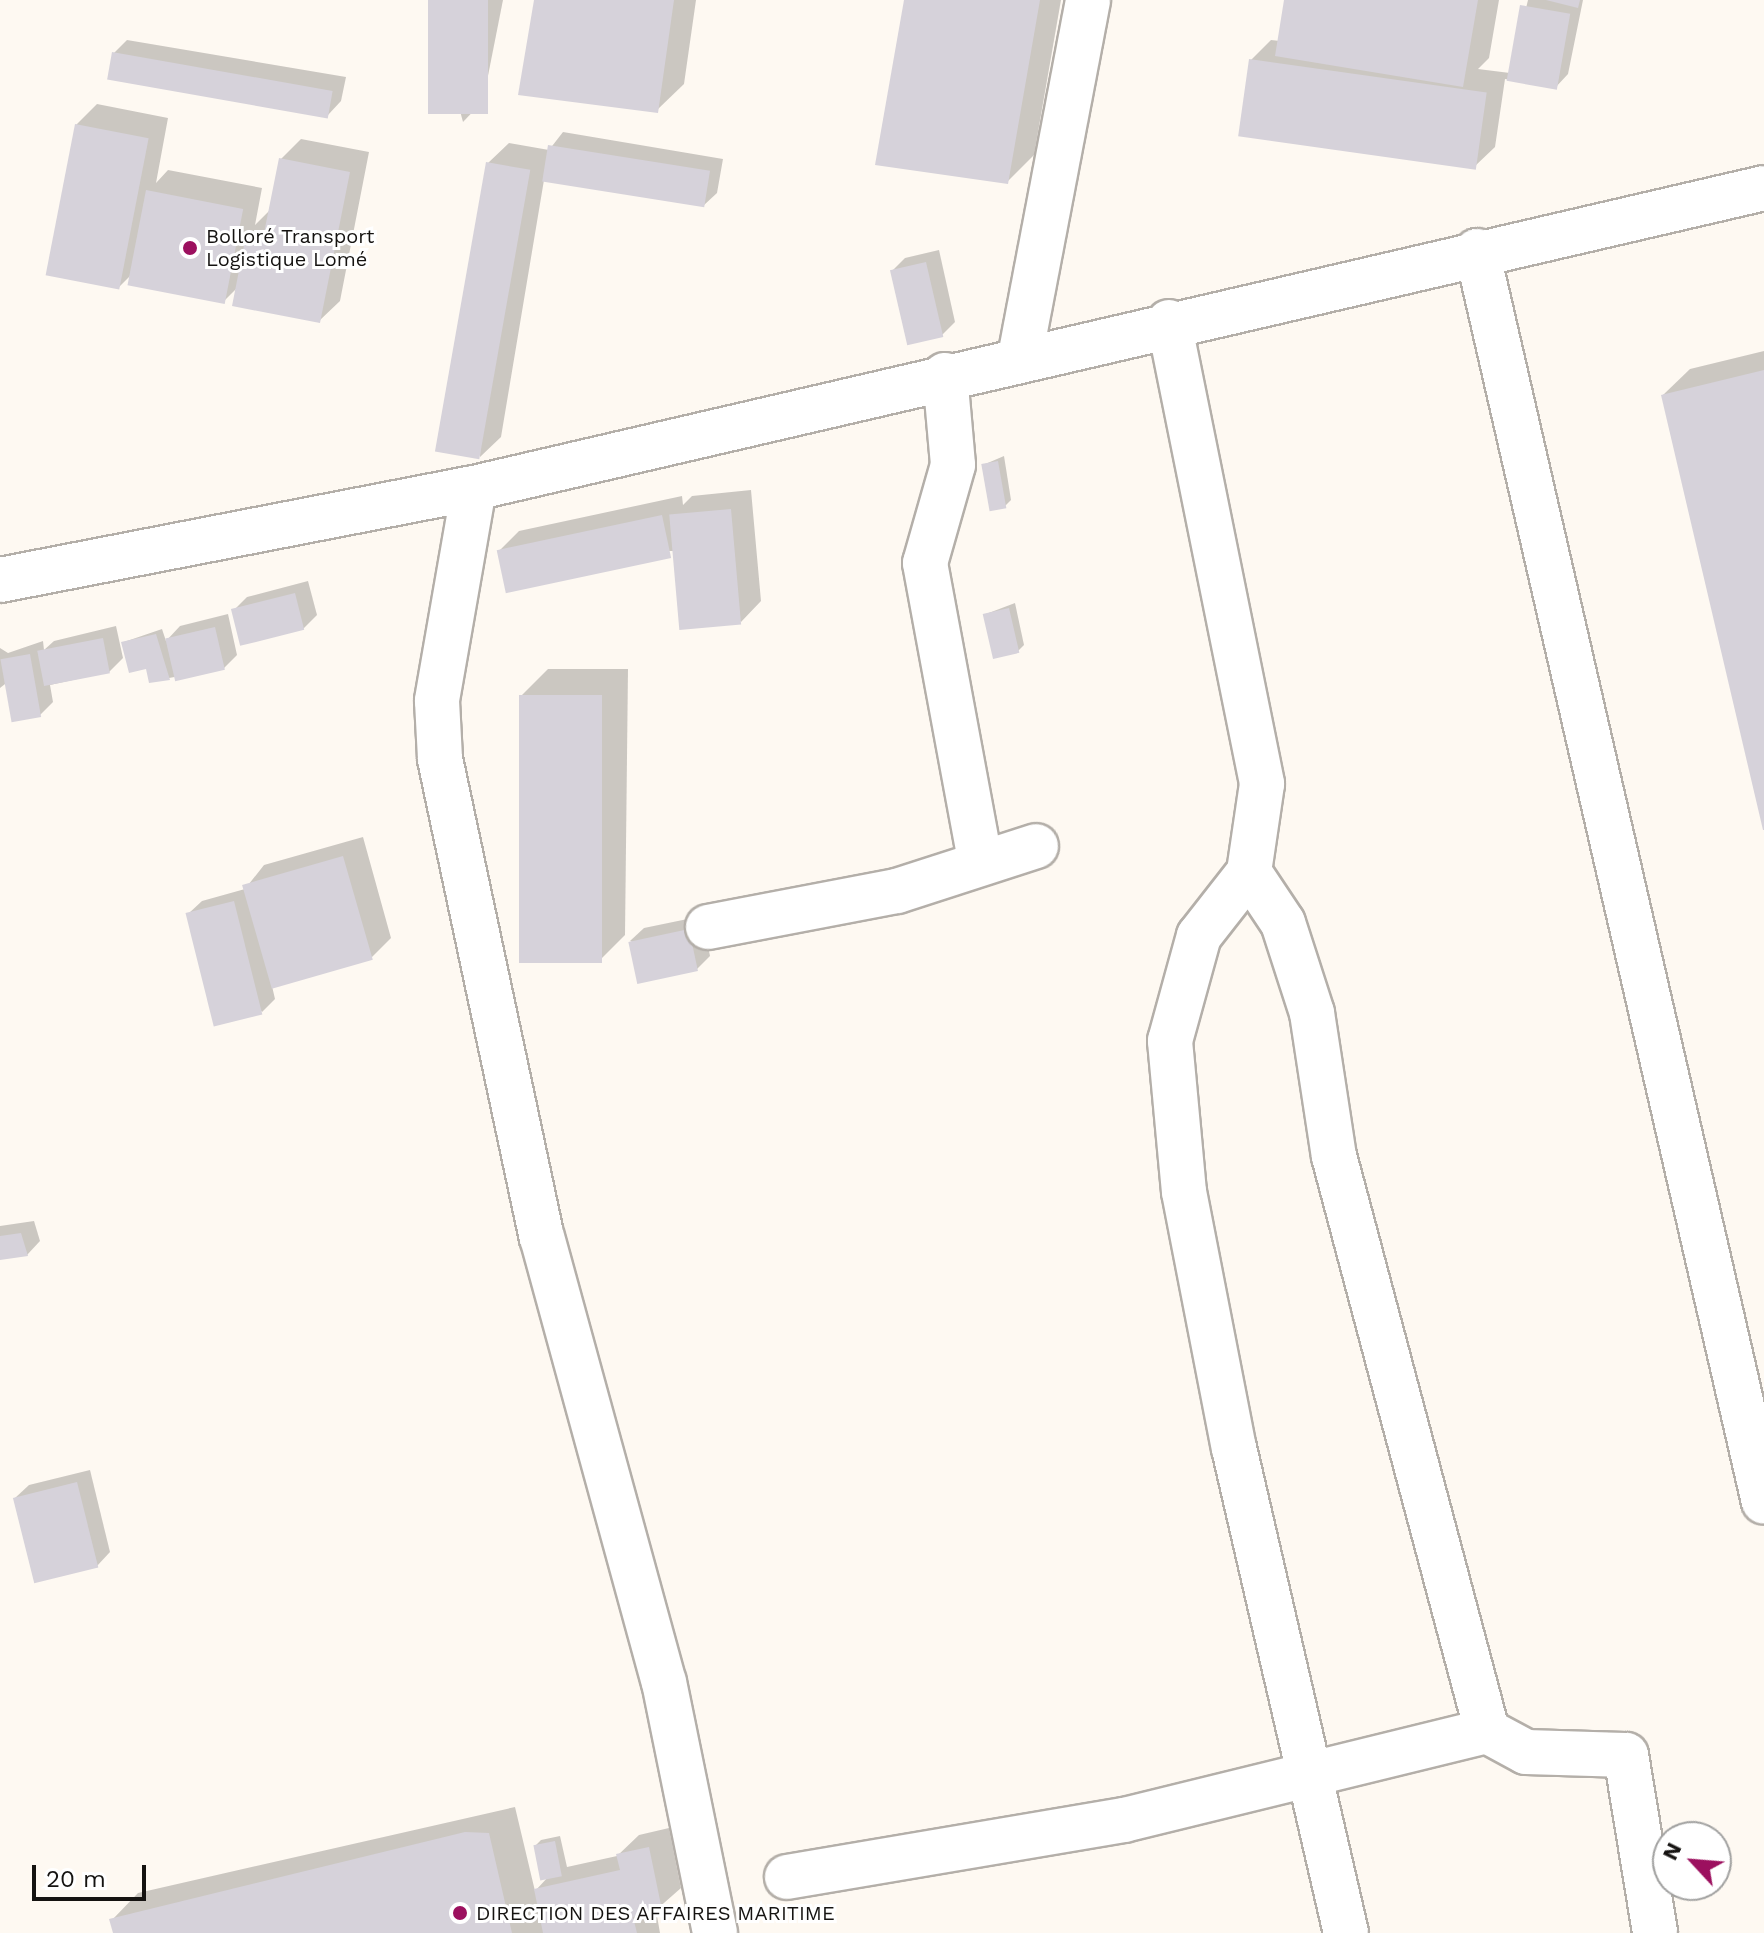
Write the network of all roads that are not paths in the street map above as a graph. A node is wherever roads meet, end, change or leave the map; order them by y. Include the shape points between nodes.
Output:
1 (1088, 0) edge
2 (1764, 188) edge
3 (1477, 251) junction
4 (1169, 322) junction
5 (1020, 357) junction
6 (945, 375) junction
7 (474, 488) junction
8 (0, 580) edge
9 (1036, 846) dead end
10 (980, 859) junction
11 (1249, 872) junction
12 (708, 927) dead end
13 (1764, 1502) edge
14 (1487, 1731) junction
15 (1316, 1778) junction
16 (787, 1877) dead end
17 (715, 1933) edge
18 (1346, 1933) edge
19 (1655, 1933) edge

1 - 5 street
2 - 3 street
3 - 4 street
3 - 13 street
4 - 5 street
4 - 11 street via 1262,784
5 - 6 street
6 - 7 street
6 - 10 street via 953,465 925,563
7 - 8 street
7 - 17 street via 437,701 440,759 542,1237 664,1682
9 - 10 street
10 - 12 street via 897,891
11 - 14 street via 1283,923 1312,1013 1334,1156
11 - 15 street via 1199,936 1170,1041 1184,1192 1231,1433
14 - 15 street
14 - 19 street via 1526,1752 1626,1755
15 - 16 street via 1124,1820
15 - 18 street

